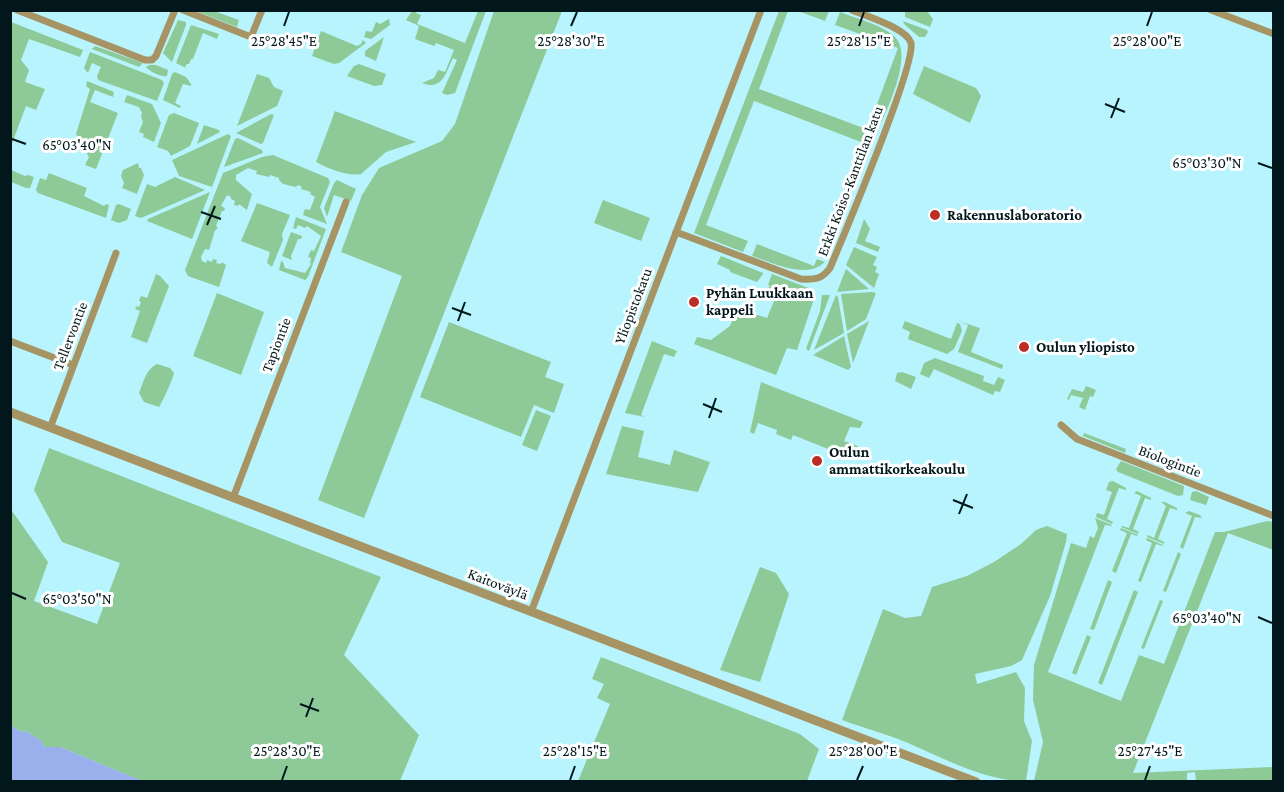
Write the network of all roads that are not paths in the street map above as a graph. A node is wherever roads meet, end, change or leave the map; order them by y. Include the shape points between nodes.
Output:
1 (17, 10) edge
2 (175, 10) edge
3 (183, 10) edge
4 (262, 10) edge
5 (761, 10) edge
6 (852, 10) edge
7 (1211, 10) edge
8 (1274, 34) edge
9 (345, 202) dead end
10 (676, 232) junction
11 (116, 253) dead end
12 (10, 341) edge
13 (73, 365) junction
14 (10, 412) edge
15 (1061, 425) dead end
16 (50, 428) junction
17 (233, 498) junction
18 (1274, 516) edge
19 (531, 612) junction
20 (976, 782) edge

1 - 2 street via 145,60 156,56
3 - 4 street via 251,37
5 - 10 street, Yliopistokatu
6 - 10 street, Erkki Koiso-Kanttilan katu via 905,34 911,43 910,58 831,268 818,279 801,279
7 - 8 street
9 - 17 street, Tapiontie
10 - 19 street, Yliopistokatu
11 - 13 street, Tellervontie
12 - 13 street
13 - 16 street, Tellervontie
14 - 16 street, Kaitoväylä
15 - 18 street, Biologintie via 1077,439
16 - 17 street, Kaitoväylä
17 - 19 street, Kaitoväylä
19 - 20 street, Kaitoväylä

